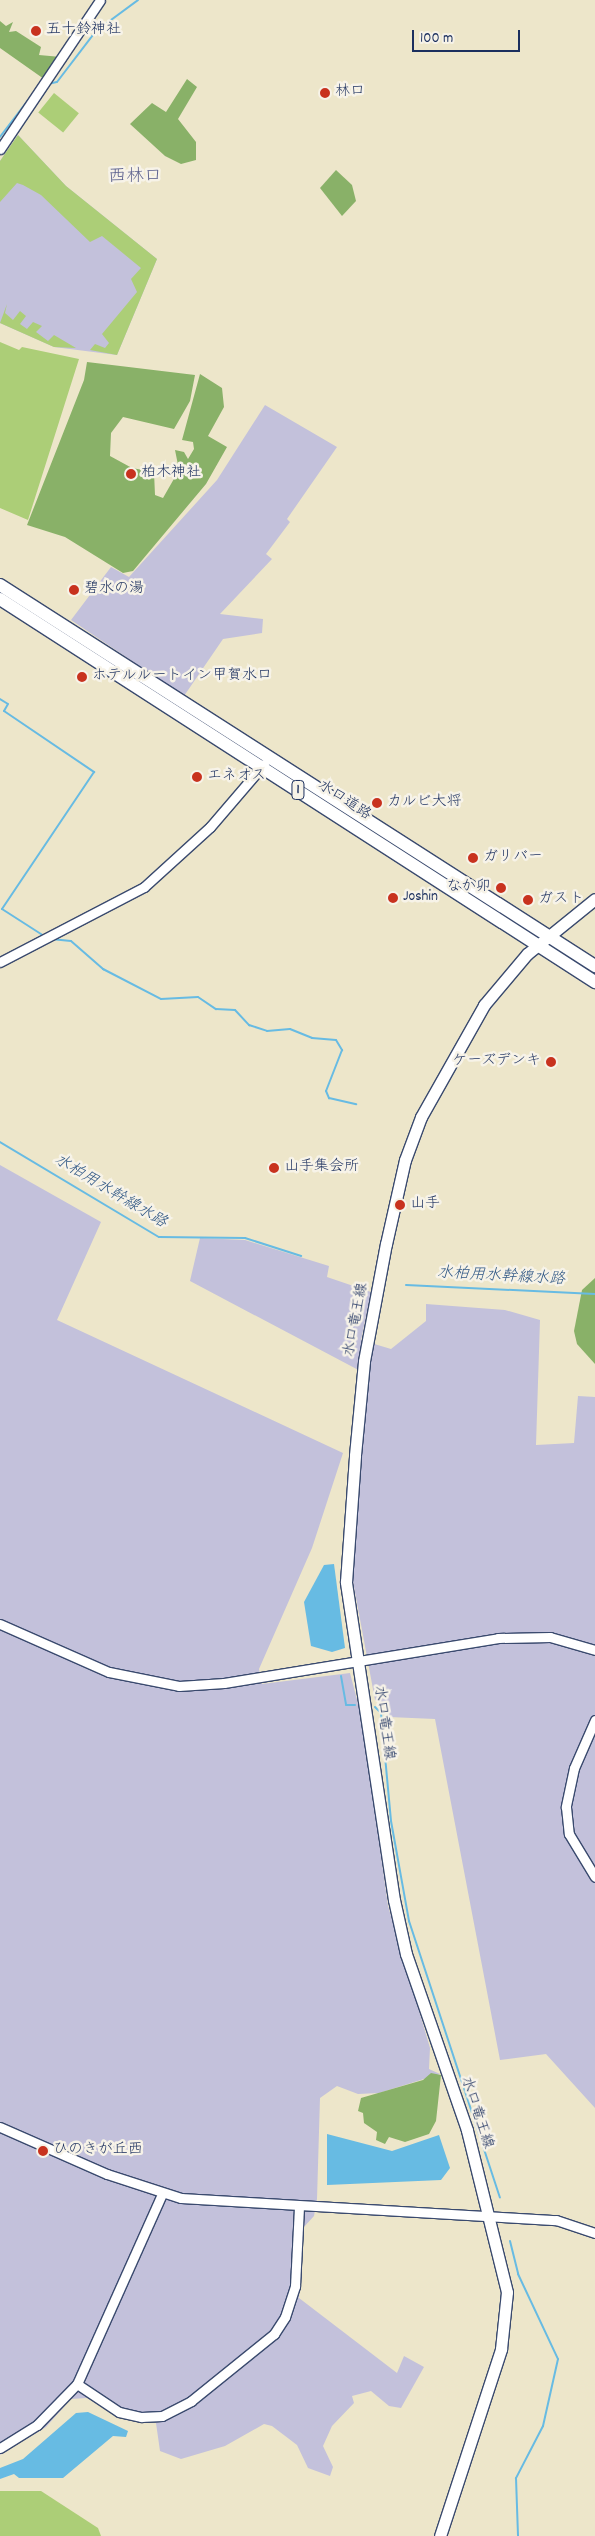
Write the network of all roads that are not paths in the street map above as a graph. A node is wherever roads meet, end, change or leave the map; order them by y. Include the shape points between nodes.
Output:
1 (100, 0) edge
2 (0, 150) edge
3 (0, 585) edge
4 (0, 599) edge
5 (273, 758) junction
6 (262, 766) junction
7 (595, 899) edge
8 (549, 938) junction
9 (538, 946) junction
10 (0, 962) edge
11 (595, 966) edge
12 (595, 982) edge
13 (0, 1624) edge
14 (595, 1650) edge
15 (360, 1661) junction
16 (595, 1720) edge
17 (595, 1877) edge
18 (0, 2127) edge
19 (162, 2194) junction
20 (299, 2208) junction
21 (490, 2216) junction
22 (595, 2233) edge
23 (76, 2384) junction
24 (0, 2448) edge
25 (440, 2536) edge

1 - 2 street
3 - 5 highway, 水口道路 / 1
4 - 6 highway, 水口道路 / 1
5 - 6 street
5 - 8 highway, 水口道路 / 1
6 - 9 highway, 水口道路 / 1
6 - 10 street via 210,827 144,887
7 - 8 main road, 水口竜王線
8 - 9 main road, 水口竜王線
8 - 11 highway, 水口道路 / 1
9 - 12 highway, 水口道路 / 1
9 - 15 main road, 水口竜王線 via 484,1005 462,1038 421,1117 398,1187 364,1361 348,1532 346,1582
13 - 15 street via 109,1672 157,1684 199,1686
14 - 15 street via 563,1639 519,1636
15 - 21 main road, 水口竜王線 via 400,1928 467,2130
16 - 17 street via 574,1768 566,1807 569,1834
18 - 19 street
19 - 20 street
19 - 23 street
20 - 21 street
20 - 23 street via 295,2286 285,2317 274,2334 191,2401 162,2416 141,2417 119,2412
21 - 22 street via 556,2220
21 - 25 main road, 水口竜王線 via 507,2292 505,2334
23 - 24 street via 37,2425

